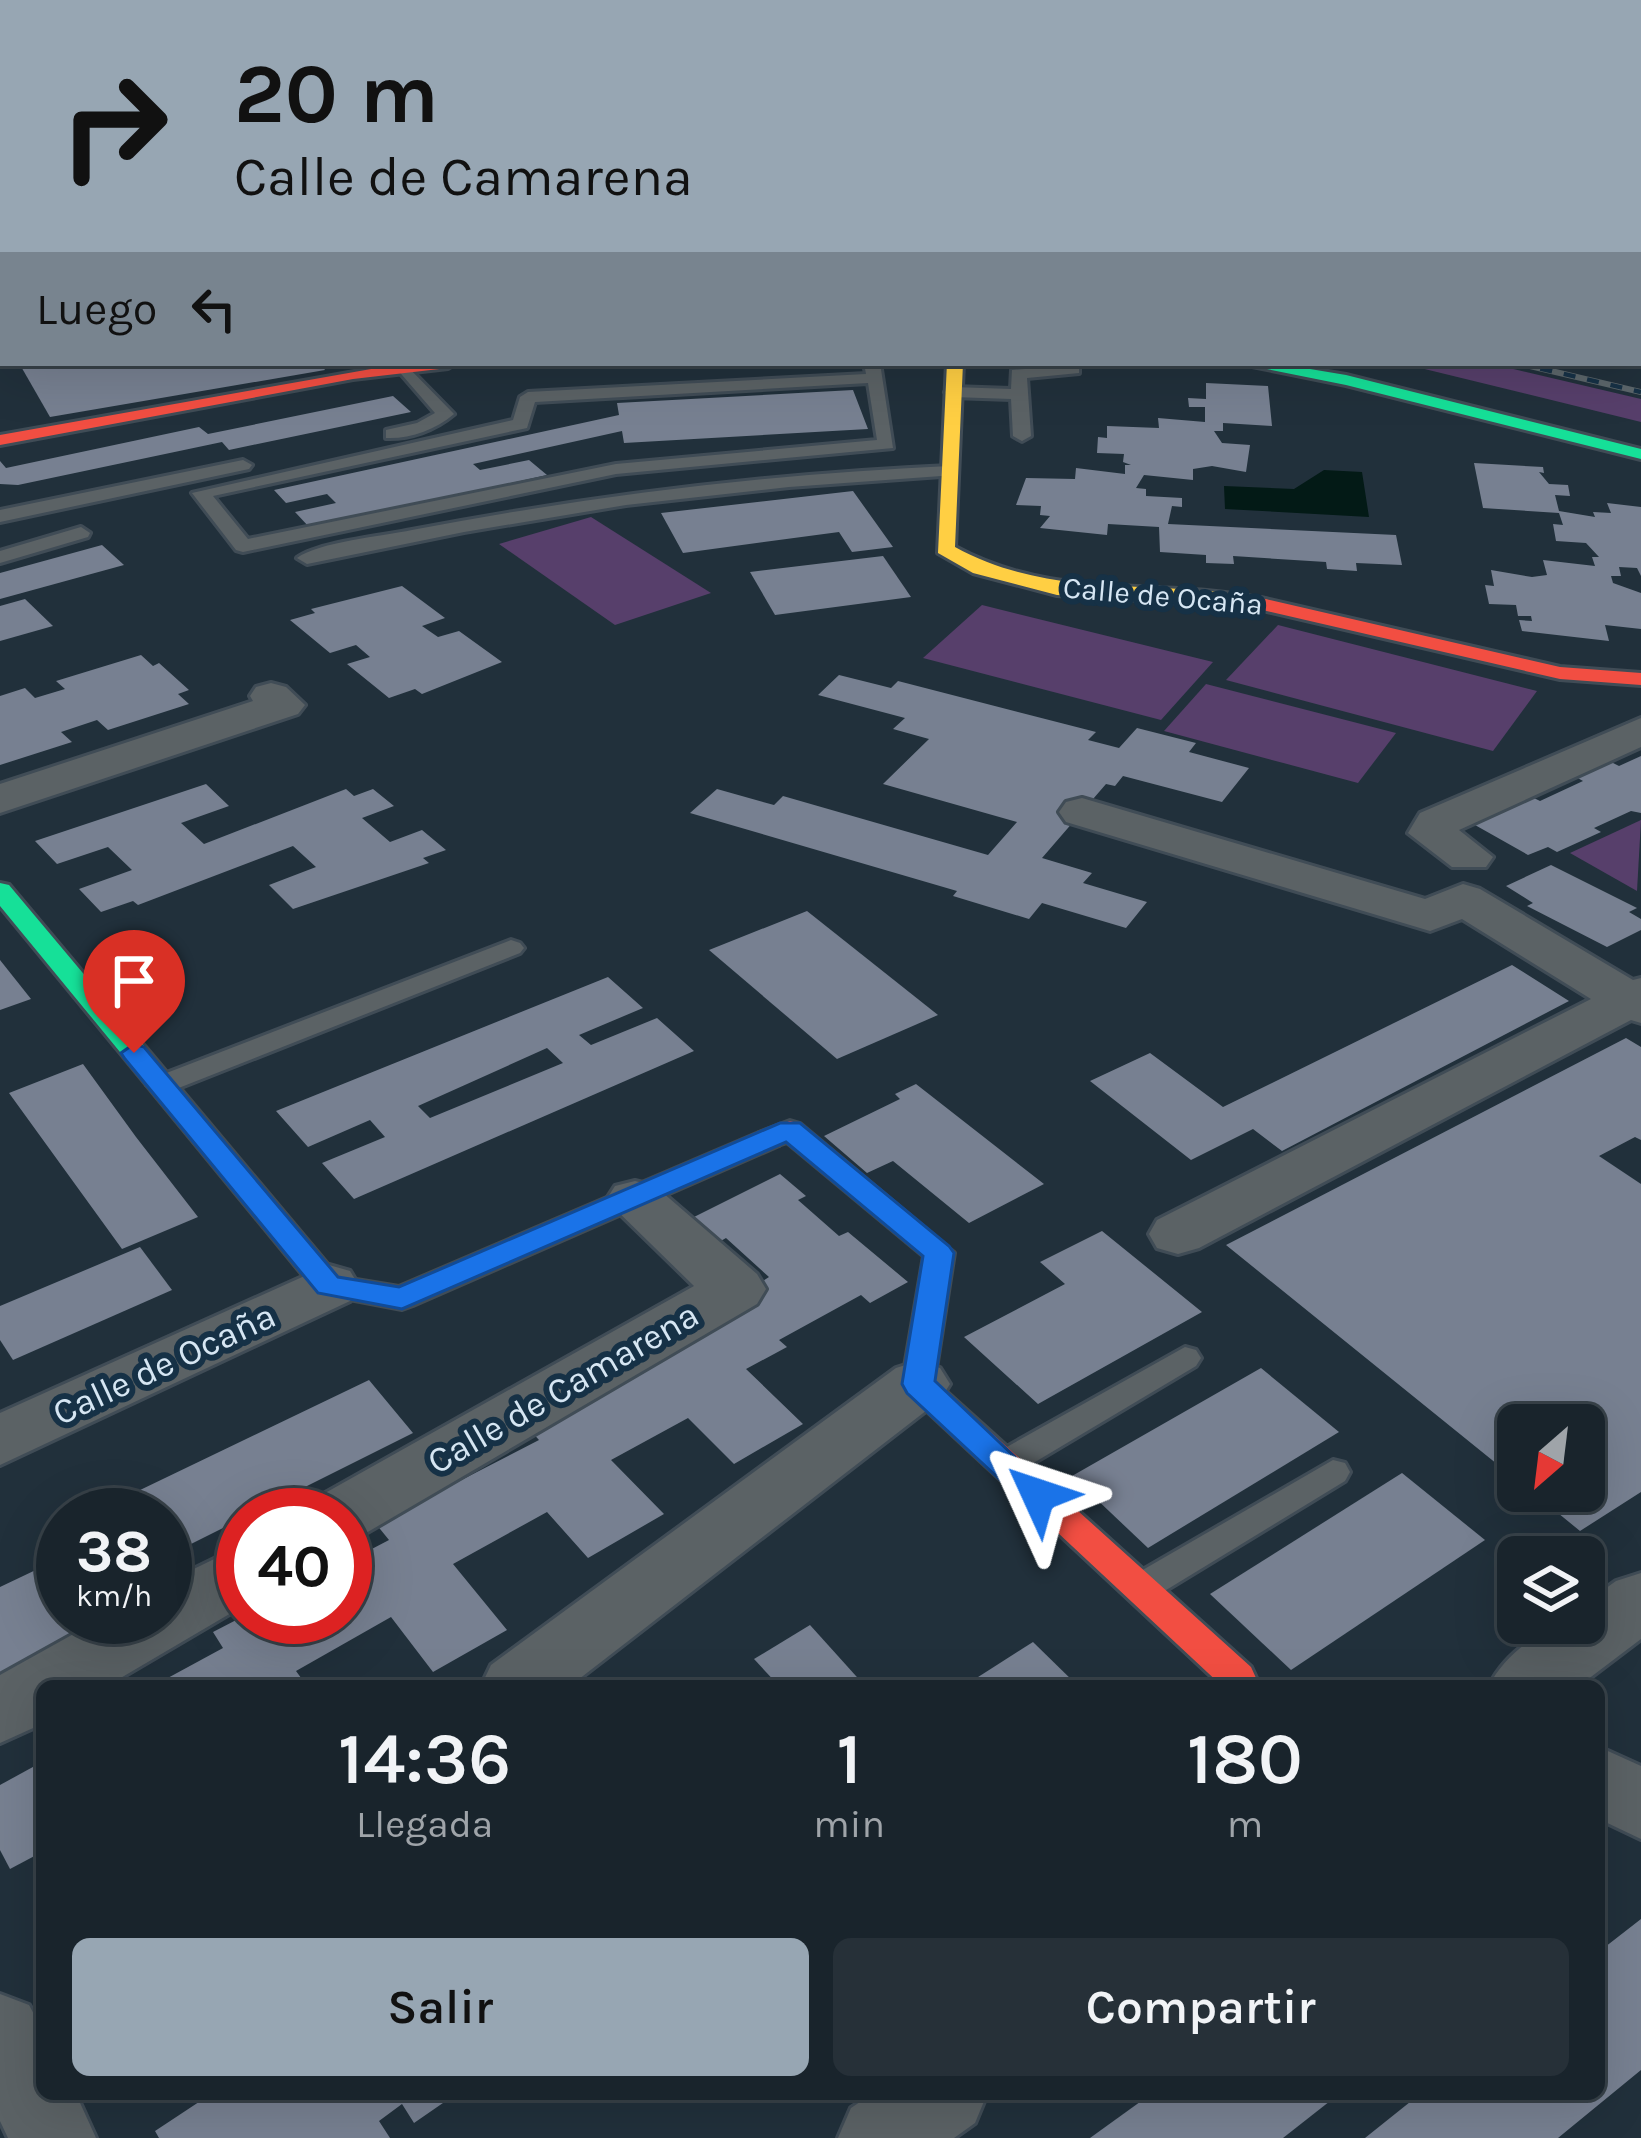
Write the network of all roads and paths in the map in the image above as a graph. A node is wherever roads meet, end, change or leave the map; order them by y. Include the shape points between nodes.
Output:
1 (422, 366) edge
2 (955, 366) edge
3 (1263, 366) edge
4 (404, 368) junction
5 (353, 369) edge
6 (873, 370) edge
7 (1073, 370) dead end
8 (953, 392) junction
9 (1019, 394) junction
10 (5, 432) edge
11 (1022, 436) dead end
12 (1641, 454) edge
13 (949, 471) junction
14 (0, 516) edge
15 (81, 533) dead end
16 (0, 557) edge
17 (307, 558) dead end
18 (1641, 679) edge
19 (271, 696) dead end
20 (1641, 731) edge
21 (0, 800) edge
22 (1082, 812) dead end
23 (1469, 857) dead end
24 (0, 890) edge
25 (511, 948) dead end
26 (1637, 1000) edge
27 (161, 1085) junction
28 (634, 1200) junction
29 (1178, 1234) dead end
30 (328, 1286) junction
31 (1185, 1358) dead end
32 (918, 1384) junction
33 (0, 1441) edge
34 (1004, 1464) junction
35 (1333, 1472) dead end
36 (372, 1498) edge
37 (1140, 1588) junction
38 (1641, 1600) edge
39 (118, 1644) edge
40 (1238, 1678) dead end
41 (55, 1680) edge
42 (526, 1680) edge
43 (1533, 1680) edge
44 (36, 1691) edge
45 (0, 1712) edge
46 (1605, 1783) edge
47 (1641, 1806) edge
48 (16, 2033) edge
49 (36, 2091) edge
50 (39, 2100) edge
51 (936, 2100) edge
52 (52, 2138) edge
53 (881, 2138) edge

1 - 4 street
2 - 8 street, Calle de Ocaña
3 - 12 street
4 - 5 street
4 - 14 lane via 445,414 423,427
5 - 10 street
6 - 6 lane via 528,397 521,424 201,493 243,546 616,469 887,443
7 - 9 lane via 1024,370
8 - 9 lane
8 - 13 street, Calle de Ocaña
9 - 11 lane
13 - 17 lane via 515,516
13 - 18 street, Calle de Ocaña via 945,549 1003,579 1283,608 1558,673
15 - 16 lane
19 - 21 street via 283,704
20 - 23 street via 1436,823 1431,832
22 - 26 street via 1430,916 1463,899
24 - 27 street
25 - 27 lane
26 - 29 street
27 - 30 street
28 - 30 street via 402,1298
28 - 32 street via 790,1130 939,1253
28 - 36 street, Calle de Camarena via 736,1289
30 - 33 street, Calle de Ocaña
31 - 34 lane
32 - 34 street
32 - 42 street
34 - 37 street
35 - 37 lane
37 - 40 street
38 - 43 street
39 - 41 street
44 - 45 street
46 - 47 street
48 - 49 street
50 - 52 street
51 - 53 street

